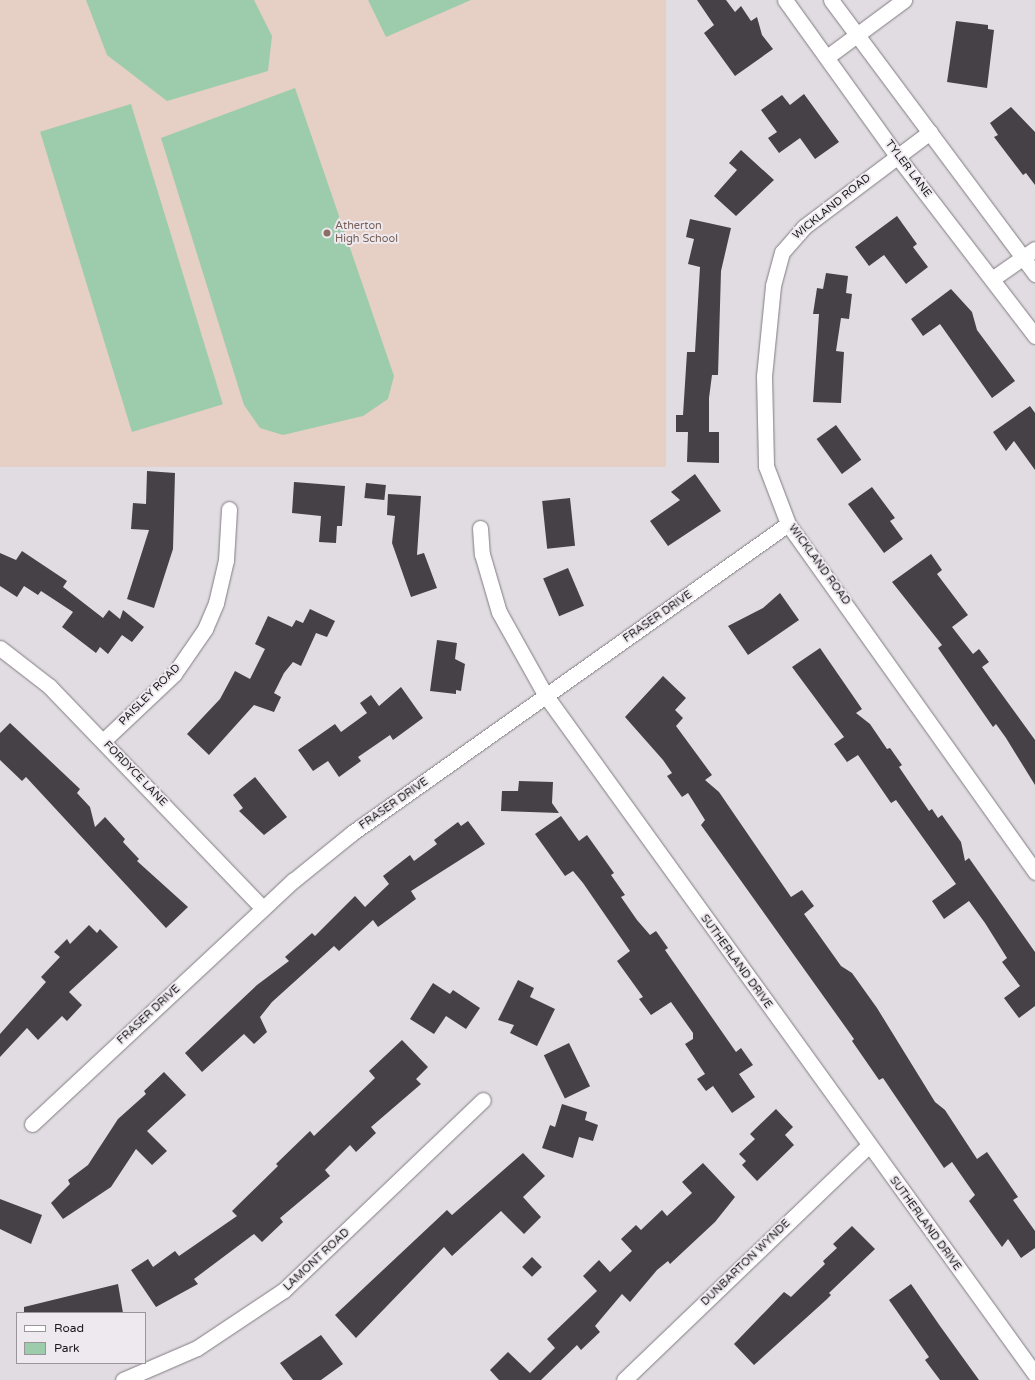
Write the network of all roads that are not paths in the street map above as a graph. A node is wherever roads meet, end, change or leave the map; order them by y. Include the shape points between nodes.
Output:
1 (785, 0) edge
2 (831, 0) edge
3 (904, 0) edge
4 (857, 35) junction
5 (827, 57) junction
6 (930, 132) junction
7 (897, 156) junction
8 (1035, 248) edge
9 (1023, 258) junction
10 (1035, 274) edge
11 (992, 279) junction
12 (1035, 336) edge
13 (229, 509) dead end
14 (788, 524) junction
15 (480, 528) dead end
16 (0, 648) edge
17 (546, 696) junction
18 (103, 741) junction
19 (1035, 872) edge
20 (264, 908) junction
21 (483, 1100) dead end
22 (32, 1124) dead end
23 (868, 1146) junction
24 (1035, 1374) edge
25 (123, 1380) edge
26 (624, 1380) edge

1 - 5 street, TYLER LANE
2 - 4 street
3 - 4 street
4 - 5 street
4 - 6 street
5 - 7 street, TYLER LANE
6 - 7 street, WICKLAND ROAD
6 - 9 street
7 - 11 street, TYLER LANE
7 - 14 street, WICKLAND ROAD via 804,227 790,240 777,266 764,376 762,431 768,476
8 - 9 street
9 - 10 street
9 - 11 street
11 - 12 street, TYLER LANE
13 - 18 street, PAISLEY ROAD via 226,560 216,603 205,629 174,674
14 - 17 street, FRASER DRIVE
14 - 19 street, WICKLAND ROAD
15 - 17 street, SUTHERLAND DRIVE via 482,554 499,612
16 - 18 street, FORDYCE LANE via 49,686
17 - 20 street, FRASER DRIVE via 352,833
17 - 23 street, SUTHERLAND DRIVE
18 - 20 street, FORDYCE LANE
20 - 22 street, FRASER DRIVE
21 - 25 street, LAMONT ROAD via 284,1290 197,1348
23 - 24 street, SUTHERLAND DRIVE
23 - 26 street, DUNBARTON WYNDE

